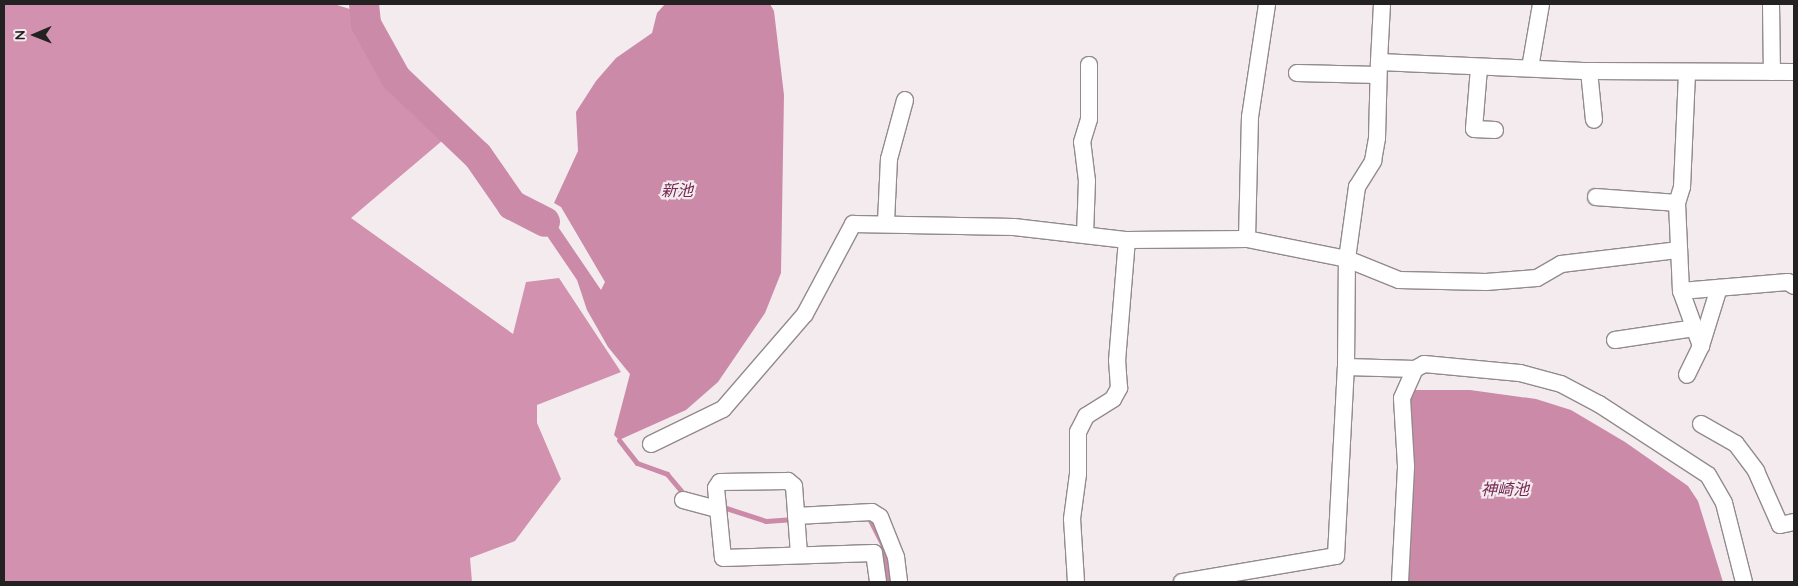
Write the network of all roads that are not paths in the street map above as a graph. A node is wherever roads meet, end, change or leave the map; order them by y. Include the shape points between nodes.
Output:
1 (1267, 4) edge
2 (1382, 4) edge
3 (1541, 4) edge
4 (1772, 4) edge
5 (1089, 65) dead end
6 (1379, 68) junction
7 (1479, 68) junction
8 (1530, 68) junction
9 (1589, 71) junction
10 (1772, 72) junction
11 (1794, 72) edge
12 (1297, 73) dead end
13 (1687, 73) junction
14 (905, 100) dead end
15 (1594, 120) dead end
16 (1495, 130) dead end
17 (1596, 197) dead end
18 (1677, 203) junction
19 (886, 222) junction
20 (1085, 235) junction
21 (1247, 239) junction
22 (1127, 240) junction
23 (1680, 250) junction
24 (1347, 258) junction
25 (1794, 286) edge
26 (1719, 288) junction
27 (1681, 291) junction
28 (1694, 328) junction
29 (1614, 340) dead end
30 (1701, 346) junction
31 (1346, 367) junction
32 (1415, 369) junction
33 (1687, 375) dead end
34 (1701, 424) dead end
35 (651, 444) dead end
36 (683, 500) dead end
37 (717, 509) junction
38 (796, 516) junction
39 (1794, 522) edge
40 (799, 554) junction
41 (878, 582) edge
42 (899, 582) edge
43 (1076, 582) edge
44 (1182, 582) edge
45 (1400, 582) edge
46 (1744, 582) edge

1 - 21 street via 1250,117
2 - 6 street
3 - 8 street
4 - 10 street
5 - 20 street via 1089,120 1082,142 1087,182
6 - 7 street
6 - 12 street
6 - 24 street via 1377,138 1373,161 1356,187
7 - 8 street
7 - 16 street via 1474,129
8 - 9 street
9 - 13 street
9 - 15 street
10 - 11 street
10 - 13 street
13 - 18 street via 1682,187
14 - 19 street via 889,159
17 - 18 street
18 - 23 street
19 - 20 street via 1014,227
19 - 35 street via 853,224 843,236 805,314 723,409
20 - 22 street
21 - 22 street
21 - 24 street
22 - 43 street via 1117,361 1119,388 1112,399 1086,416 1078,432 1078,474 1072,518
23 - 24 street via 1561,264 1537,278 1486,282 1399,280
23 - 27 street
24 - 31 street
25 - 26 street via 1788,282
26 - 27 street
26 - 30 street
27 - 28 street
28 - 29 street
28 - 30 street
30 - 33 street
31 - 32 street
31 - 44 street via 1336,556
32 - 45 street via 1402,398 1406,466
32 - 46 street via 1424,364 1520,373 1561,384 1600,404 1708,475 1724,503
34 - 39 street via 1736,444 1756,470 1780,525
36 - 37 street
37 - 38 street via 716,488 720,482 788,481 794,486
37 - 40 street via 723,558
38 - 40 street
38 - 42 street via 872,512 880,517 896,557
40 - 41 street via 874,552

